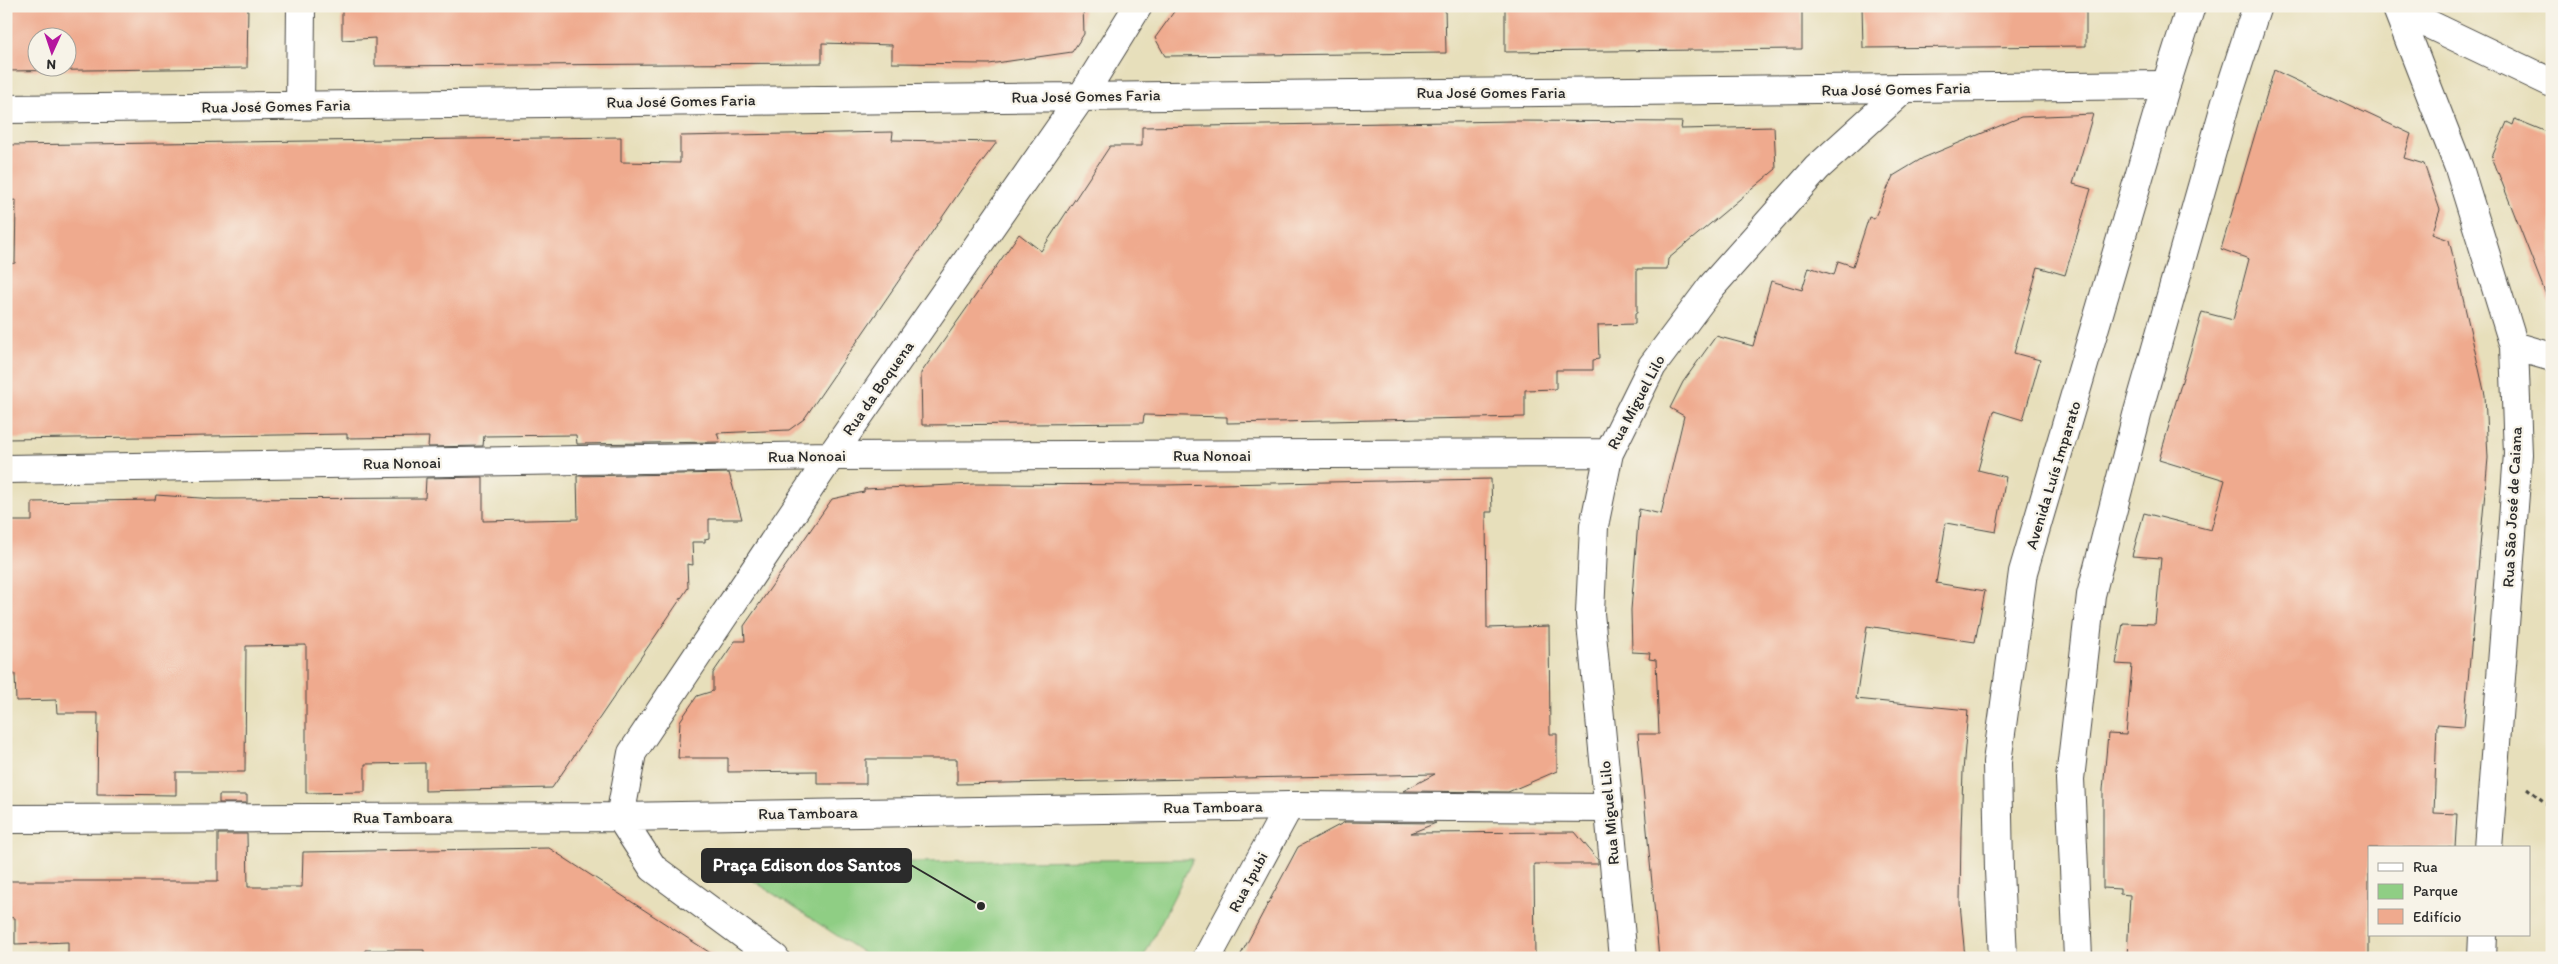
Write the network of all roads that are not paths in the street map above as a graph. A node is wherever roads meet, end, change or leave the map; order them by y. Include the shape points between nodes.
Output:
1 (301, 6) edge
2 (1138, 6) edge
3 (2191, 6) edge
4 (2258, 6) edge
5 (2396, 8) edge
6 (2552, 83) edge
7 (2166, 85) junction
8 (1904, 89) junction
9 (1082, 96) junction
10 (300, 106) junction
11 (6, 109) edge
12 (2514, 346) junction
13 (2552, 357) edge
14 (1609, 453) junction
15 (831, 456) junction
16 (6, 469) edge
17 (1289, 806) junction
18 (1609, 808) junction
19 (620, 816) junction
20 (6, 819) edge
21 (2488, 846) edge
22 (2484, 936) edge
23 (775, 958) edge
24 (1207, 958) edge
25 (1623, 958) edge
26 (2003, 958) edge
27 (2078, 958) edge
28 (2482, 958) edge

1 - 10 street
2 - 9 street, Rua da Boquena
3 - 7 street, Avenida Luís Imparato
4 - 27 street via 2226,102 2139,405 2091,595 2070,779
5 - 6 street
5 - 12 street, Rua São José de Caiana via 2459,168
7 - 8 street, Rua José Gomes Faria
7 - 26 street, Avenida Luís Imparato via 2023,572 1997,762
8 - 9 street, Rua José Gomes Faria
8 - 14 street, Rua Miguel Lilo via 1817,168 1712,286 1652,366
9 - 10 street, Rua José Gomes Faria
9 - 15 street, Rua da Boquena
10 - 11 street, Rua José Gomes Faria
12 - 13 street
12 - 21 street, Rua São José de Caiana via 2518,454
14 - 15 street, Rua Nonoai
14 - 18 street, Rua Miguel Lilo via 1594,526 1590,614
15 - 16 street, Rua Nonoai
15 - 19 street, Rua da Boquena via 632,753
17 - 18 street, Rua Tamboara
17 - 19 street, Rua Tamboara
17 - 24 street, Rua Ipubi
18 - 25 street, Rua Miguel Lilo
19 - 20 street, Rua Tamboara
19 - 23 street via 653,868
22 - 28 street

